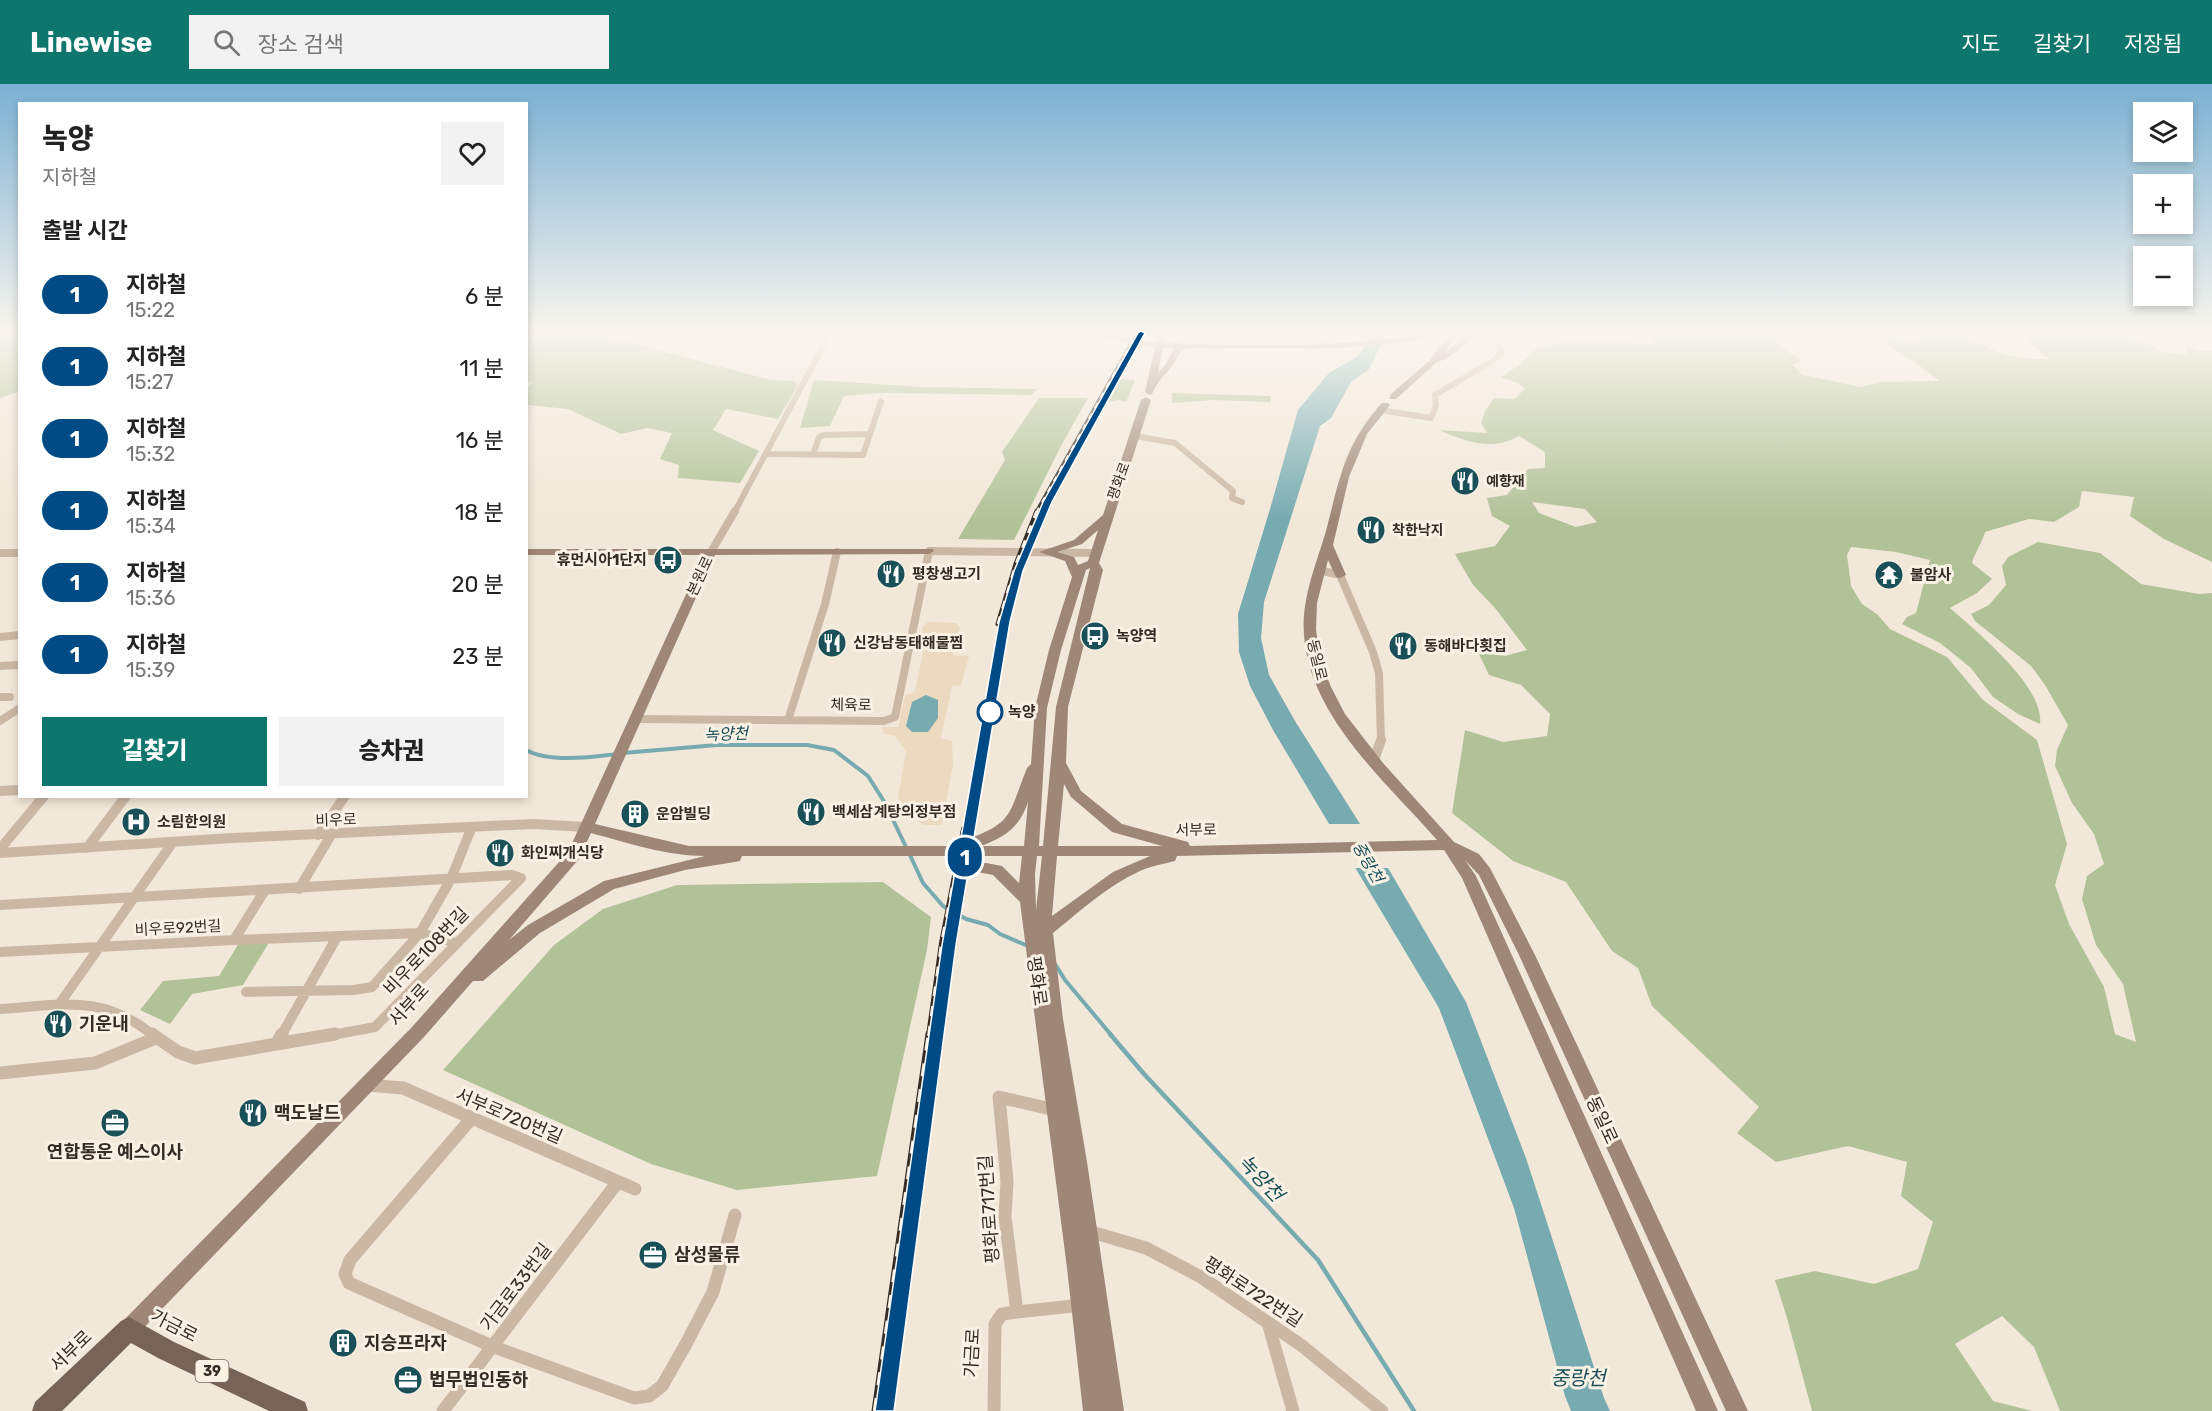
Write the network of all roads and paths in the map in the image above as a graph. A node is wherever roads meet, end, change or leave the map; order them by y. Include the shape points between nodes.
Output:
1 (796, 395) edge
2 (1147, 395) edge
3 (1396, 395) edge
4 (1435, 395) edge
5 (881, 400) dead end
6 (1386, 404) junction
7 (869, 434) junction
8 (1135, 436) junction
9 (767, 454) junction
10 (813, 455) junction
11 (1242, 502) dead end
12 (1107, 517) junction
13 (1327, 544) junction
14 (929, 551) junction
15 (528, 552) edge
16 (711, 552) junction
17 (837, 552) junction
18 (1044, 552) junction
19 (0, 553) edge
20 (18, 553) edge
21 (1094, 558) junction
22 (1319, 570) junction
23 (1340, 575) junction
24 (1078, 577) junction
25 (18, 635) edge
26 (1, 638) edge
27 (18, 665) edge
28 (0, 666) edge
29 (18, 709) edge
30 (636, 718) junction
31 (788, 720) junction
32 (0, 721) edge
33 (1041, 725) junction
34 (1060, 725) junction
35 (1039, 755) junction
36 (1374, 760) junction
37 (1059, 762) junction
38 (18, 790) edge
39 (0, 791) edge
40 (42, 798) edge
41 (124, 798) edge
42 (344, 798) edge
43 (586, 827) junction
44 (471, 829) junction
45 (331, 835) junction
46 (318, 836) junction
47 (173, 842) junction
48 (1449, 845) junction
49 (87, 848) junction
50 (1197, 850) junction
51 (1220, 850) junction
52 (0, 851) edge
53 (773, 851) junction
54 (947, 851) junction
55 (1030, 852) junction
56 (1050, 852) junction
57 (451, 879) junction
58 (299, 889) junction
59 (266, 890) junction
60 (135, 898) junction
61 (1027, 900) junction
62 (0, 905) edge
63 (420, 933) junction
64 (337, 937) junction
65 (1040, 937) junction
66 (234, 940) junction
67 (457, 943) junction
68 (100, 947) junction
69 (0, 952) edge
70 (1042, 971) junction
71 (305, 991) junction
72 (246, 992) dead end
73 (441, 1005) junction
74 (58, 1006) junction
75 (0, 1009) edge
76 (156, 1038) junction
77 (277, 1043) junction
78 (0, 1073) edge
79 (366, 1085) junction
80 (1055, 1110) junction
81 (471, 1119) junction
82 (617, 1183) junction
83 (635, 1189) dead end
84 (735, 1215) dead end
85 (1088, 1232) junction
86 (1082, 1305) junction
87 (1017, 1312) junction
88 (1268, 1323) junction
89 (129, 1329) junction
90 (494, 1347) junction
91 (44, 1411) edge
92 (296, 1411) edge
93 (443, 1411) edge
94 (994, 1411) edge
95 (1094, 1411) edge
96 (1113, 1411) edge
97 (1293, 1411) edge
98 (1382, 1411) edge
99 (1707, 1411) edge
100 (1737, 1411) edge

1 - 9 street, 본원로
2 - 8 street, 평화로
3 - 6 street, 동일로
4 - 6 street via 1431,418
5 - 7 street
6 - 13 street, 동일로 via 1360,434 1352,451
7 - 10 street via 824,435 819,437
7 - 10 street via 863,455
8 - 11 street via 1175,443 1233,491 1232,498
8 - 12 street, 평화로
9 - 10 street
9 - 16 street, 본원로
12 - 18 street via 1078,542
12 - 21 street, 평화로
13 - 22 street, 동일로
13 - 23 street
14 - 17 street
14 - 18 street
14 - 31 street, 체육로 via 895,717 884,721
15 - 16 street
16 - 17 street
16 - 30 street, 본원로
17 - 31 street via 825,604
18 - 21 street
18 - 24 street via 1071,559
19 - 20 street
21 - 24 street, 평화로 via 1081,568
21 - 34 street, 평화로 via 1097,570
22 - 23 street
22 - 36 street, 동일로 via 1310,612 1311,644 1334,708
23 - 36 street via 1379,673 1382,739
24 - 33 street, 평화로 via 1044,692
25 - 26 street
27 - 28 street
29 - 32 street
30 - 31 street, 체육로
30 - 43 street, 본원로
33 - 34 street
33 - 35 street, 평화로
34 - 37 street, 평화로
35 - 54 street via 1020,811 1012,823 995,836
35 - 55 street, 평화로
36 - 48 street, 동일로
37 - 50 street via 1076,794 1117,828
37 - 56 street, 평화로
38 - 39 street
40 - 52 street
41 - 49 street
42 - 46 street
43 - 44 street, 비우로 via 533,824
43 - 53 street via 689,850
43 - 73 street, 서부로 via 574,855
44 - 45 street, 비우로
44 - 57 street, 비우로108번길
45 - 46 street, 비우로
45 - 58 street
46 - 47 street, 비우로
47 - 49 street, 비우로
47 - 60 street, 비우로92번길
48 - 51 street, 서부로
48 - 99 street, 동일로 via 1468,876
48 - 100 street, 동일로 via 1474,858 1485,872
49 - 52 street, 비우로
50 - 51 street, 서부로
50 - 56 street, 서부로
51 - 65 street via 1159,859 1129,869 1085,898
53 - 54 street, 서부로
53 - 73 street via 685,865 609,885 534,929
54 - 55 street, 서부로
54 - 61 street via 977,867 997,870
55 - 56 street, 서부로
55 - 61 street, 평화로
56 - 65 street, 평화로
57 - 58 street
57 - 63 street, 비우로108번길
57 - 67 street, 비우로108번길 via 512,875 521,878
58 - 59 street
59 - 60 street
59 - 66 street, 비우로92번길
60 - 62 street
60 - 68 street, 비우로92번길
61 - 65 street, 평화로
63 - 64 street
63 - 67 street
63 - 71 street, 비우로108번길 via 372,987
64 - 66 street
64 - 71 street
65 - 70 street, 평화로
66 - 68 street, 비우로92번길
67 - 77 street, 비우로108번길 via 375,1028
68 - 69 street, 비우로92번길
68 - 74 street, 비우로92번길
70 - 80 street, 평화로
70 - 85 street, 평화로
71 - 72 street, 비우로108번길
71 - 77 street
73 - 79 street, 서부로
74 - 75 street, 비우로108번길
74 - 76 street, 비우로108번길 via 87,1004 111,1009 135,1017
76 - 77 street, 비우로108번길 via 190,1058
76 - 78 street via 95,1063
79 - 81 street, 서부로720번길 via 403,1088
79 - 89 street, 서부로
80 - 86 street, 평화로
80 - 87 street, 평화로717번길 via 999,1097 1005,1217
81 - 82 street, 서부로720번길
81 - 90 street via 350,1260 345,1274 349,1283
82 - 83 street, 서부로720번길
82 - 90 street, 가금로33번길
84 - 90 street via 713,1292 662,1386 649,1396 634,1398
85 - 88 street, 평화로722번길 via 1146,1248 1201,1277
85 - 96 street, 평화로
86 - 87 street
86 - 95 street, 평화로
87 - 94 street, 가금로 via 1002,1314 995,1324
88 - 97 street
88 - 98 street, 평화로722번길
89 - 91 main road, 서부로
89 - 92 main road, 가금로 / 39
90 - 93 street, 가금로33번길

